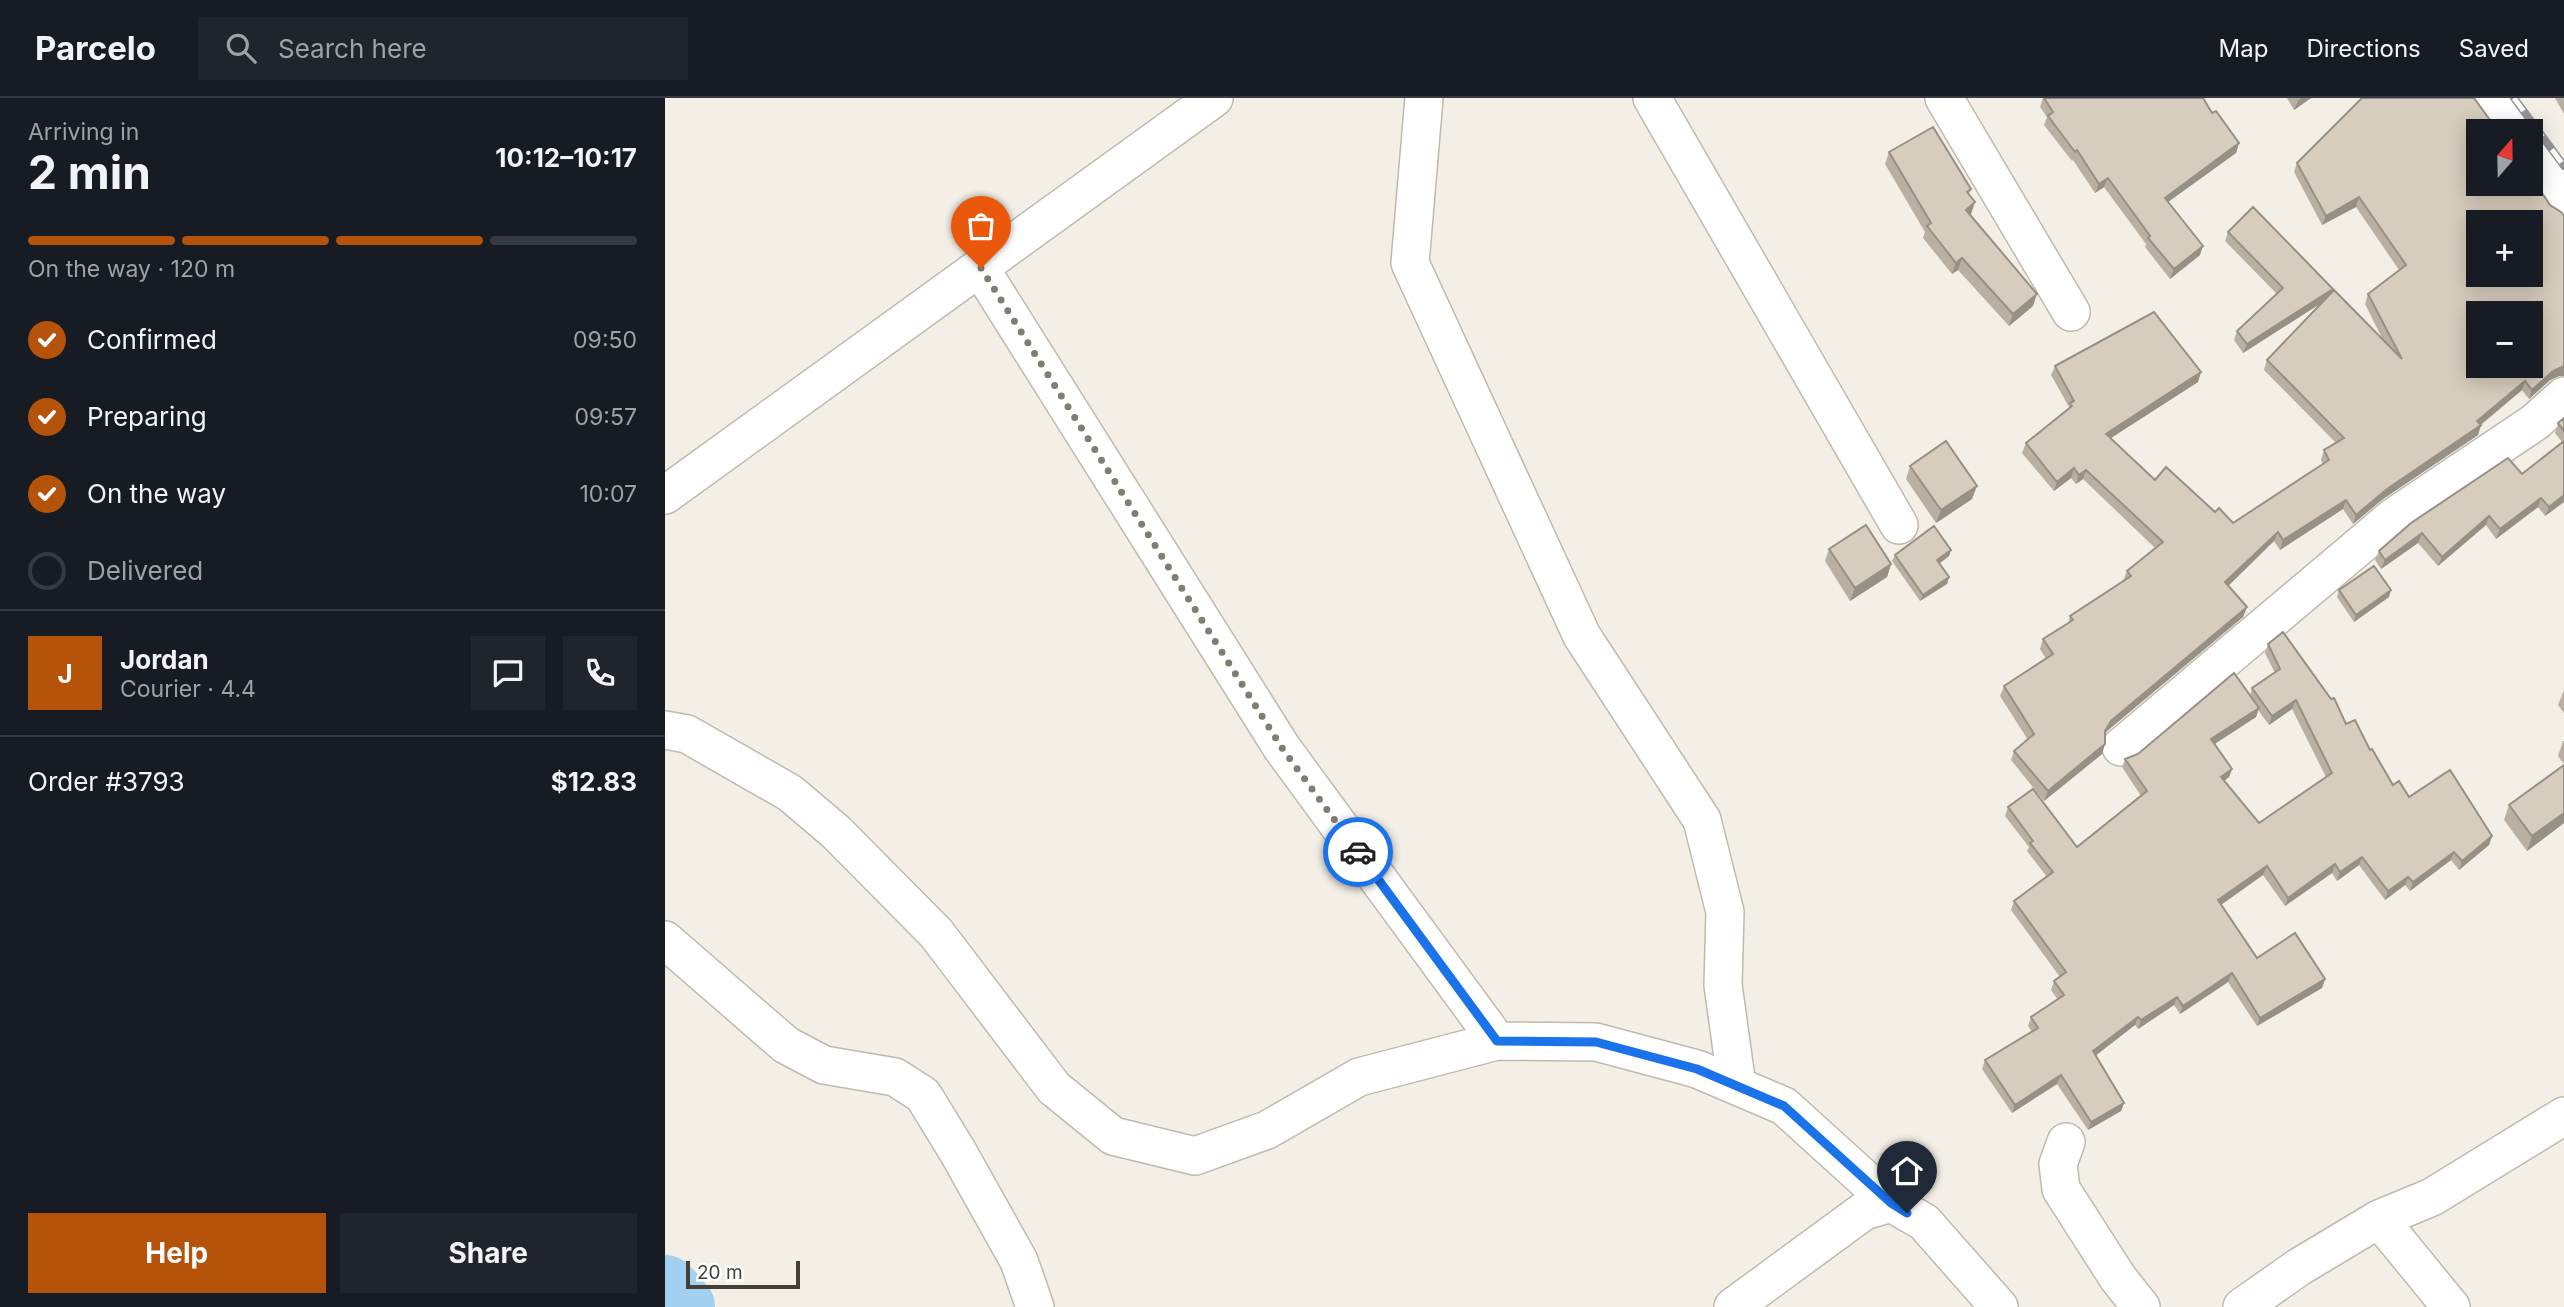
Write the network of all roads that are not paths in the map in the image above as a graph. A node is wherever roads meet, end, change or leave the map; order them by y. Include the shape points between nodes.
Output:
1 (1214, 98) edge
2 (1424, 98) edge
3 (1652, 98) edge
4 (1944, 98) edge
5 (2489, 98) edge
6 (2504, 119) edge
7 (2543, 172) edge
8 (2564, 202) edge
9 (981, 268) junction
10 (2071, 312) dead end
11 (2564, 396) edge
12 (665, 495) edge
13 (1899, 525) dead end
14 (665, 730) edge
15 (2121, 747) dead end
16 (665, 940) edge
17 (1497, 1041) junction
18 (1737, 1086) junction
19 (2564, 1116) edge
20 (2066, 1142) dead end
21 (1891, 1203) junction
22 (2379, 1219) junction
23 (1035, 1307) edge
24 (1733, 1307) edge
25 (1999, 1307) edge
26 (2141, 1307) edge
27 (2242, 1307) edge
28 (2451, 1307) edge

1 - 9 street
2 - 18 street via 1410,263 1582,636 1702,820 1725,912 1723,985
3 - 13 street
4 - 10 street
5 - 6 street
7 - 8 street
9 - 12 street
9 - 17 street via 1282,748
11 - 15 street via 2535,422 2395,516
14 - 17 street via 687,734 790,793 837,832 936,933 1053,1087 1113,1136 1195,1156 1267,1130 1360,1077
16 - 23 street via 786,1045 824,1065 895,1077 923,1095 1019,1261
17 - 18 street via 1596,1042 1697,1069
18 - 21 street via 1784,1106
19 - 22 street via 2432,1197
20 - 26 street via 2058,1164 2061,1189
21 - 24 street via 1864,1211
21 - 25 street via 1924,1222
22 - 27 street via 2299,1266
22 - 28 street

